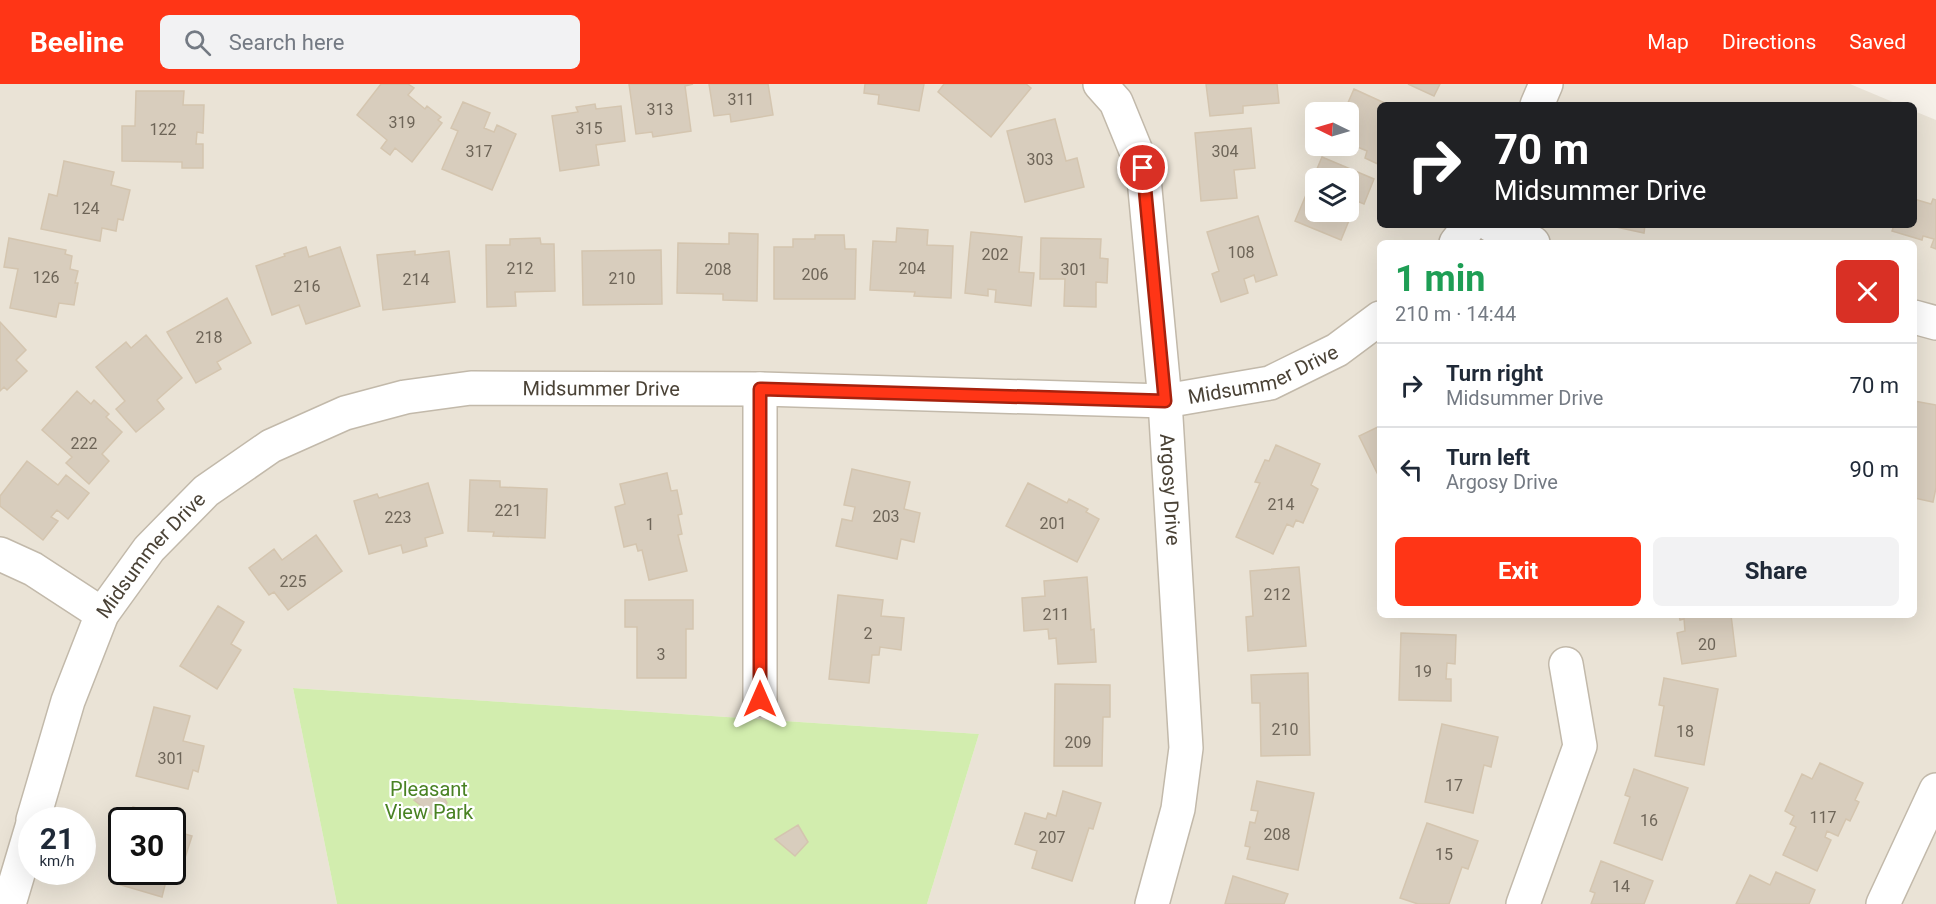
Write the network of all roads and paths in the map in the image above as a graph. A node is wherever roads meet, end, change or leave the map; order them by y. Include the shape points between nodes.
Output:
1 (1100, 84) edge
2 (1546, 84) edge
3 (1538, 102) edge
4 (1468, 228) edge
5 (1498, 228) edge
6 (1458, 240) edge
7 (1526, 240) edge
8 (1917, 318) edge
9 (1377, 320) edge
10 (1936, 323) edge
11 (760, 389) junction
12 (1165, 401) junction
13 (0, 554) edge
14 (102, 614) junction
15 (1566, 664) dead end
16 (760, 699) dead end
17 (1936, 790) edge
18 (37, 807) edge
19 (18, 874) edge
20 (9, 904) edge
21 (1152, 904) edge
22 (1523, 904) edge
23 (1882, 904) edge

1 - 12 street, Argosy Drive via 1116,102 1143,168
2 - 3 street
4 - 6 street
5 - 7 street
8 - 10 street
9 - 12 street, Midsummer Drive via 1337,350 1270,383
11 - 12 street, Midsummer Drive
11 - 14 street, Midsummer Drive via 471,388 405,397 345,413 271,446 206,491 149,549
11 - 16 street
12 - 21 street, Argosy Drive via 1186,748 1178,809
13 - 14 street via 33,569
14 - 18 street, Midsummer Drive via 68,701
15 - 22 street via 1580,746
17 - 23 street
19 - 20 street

